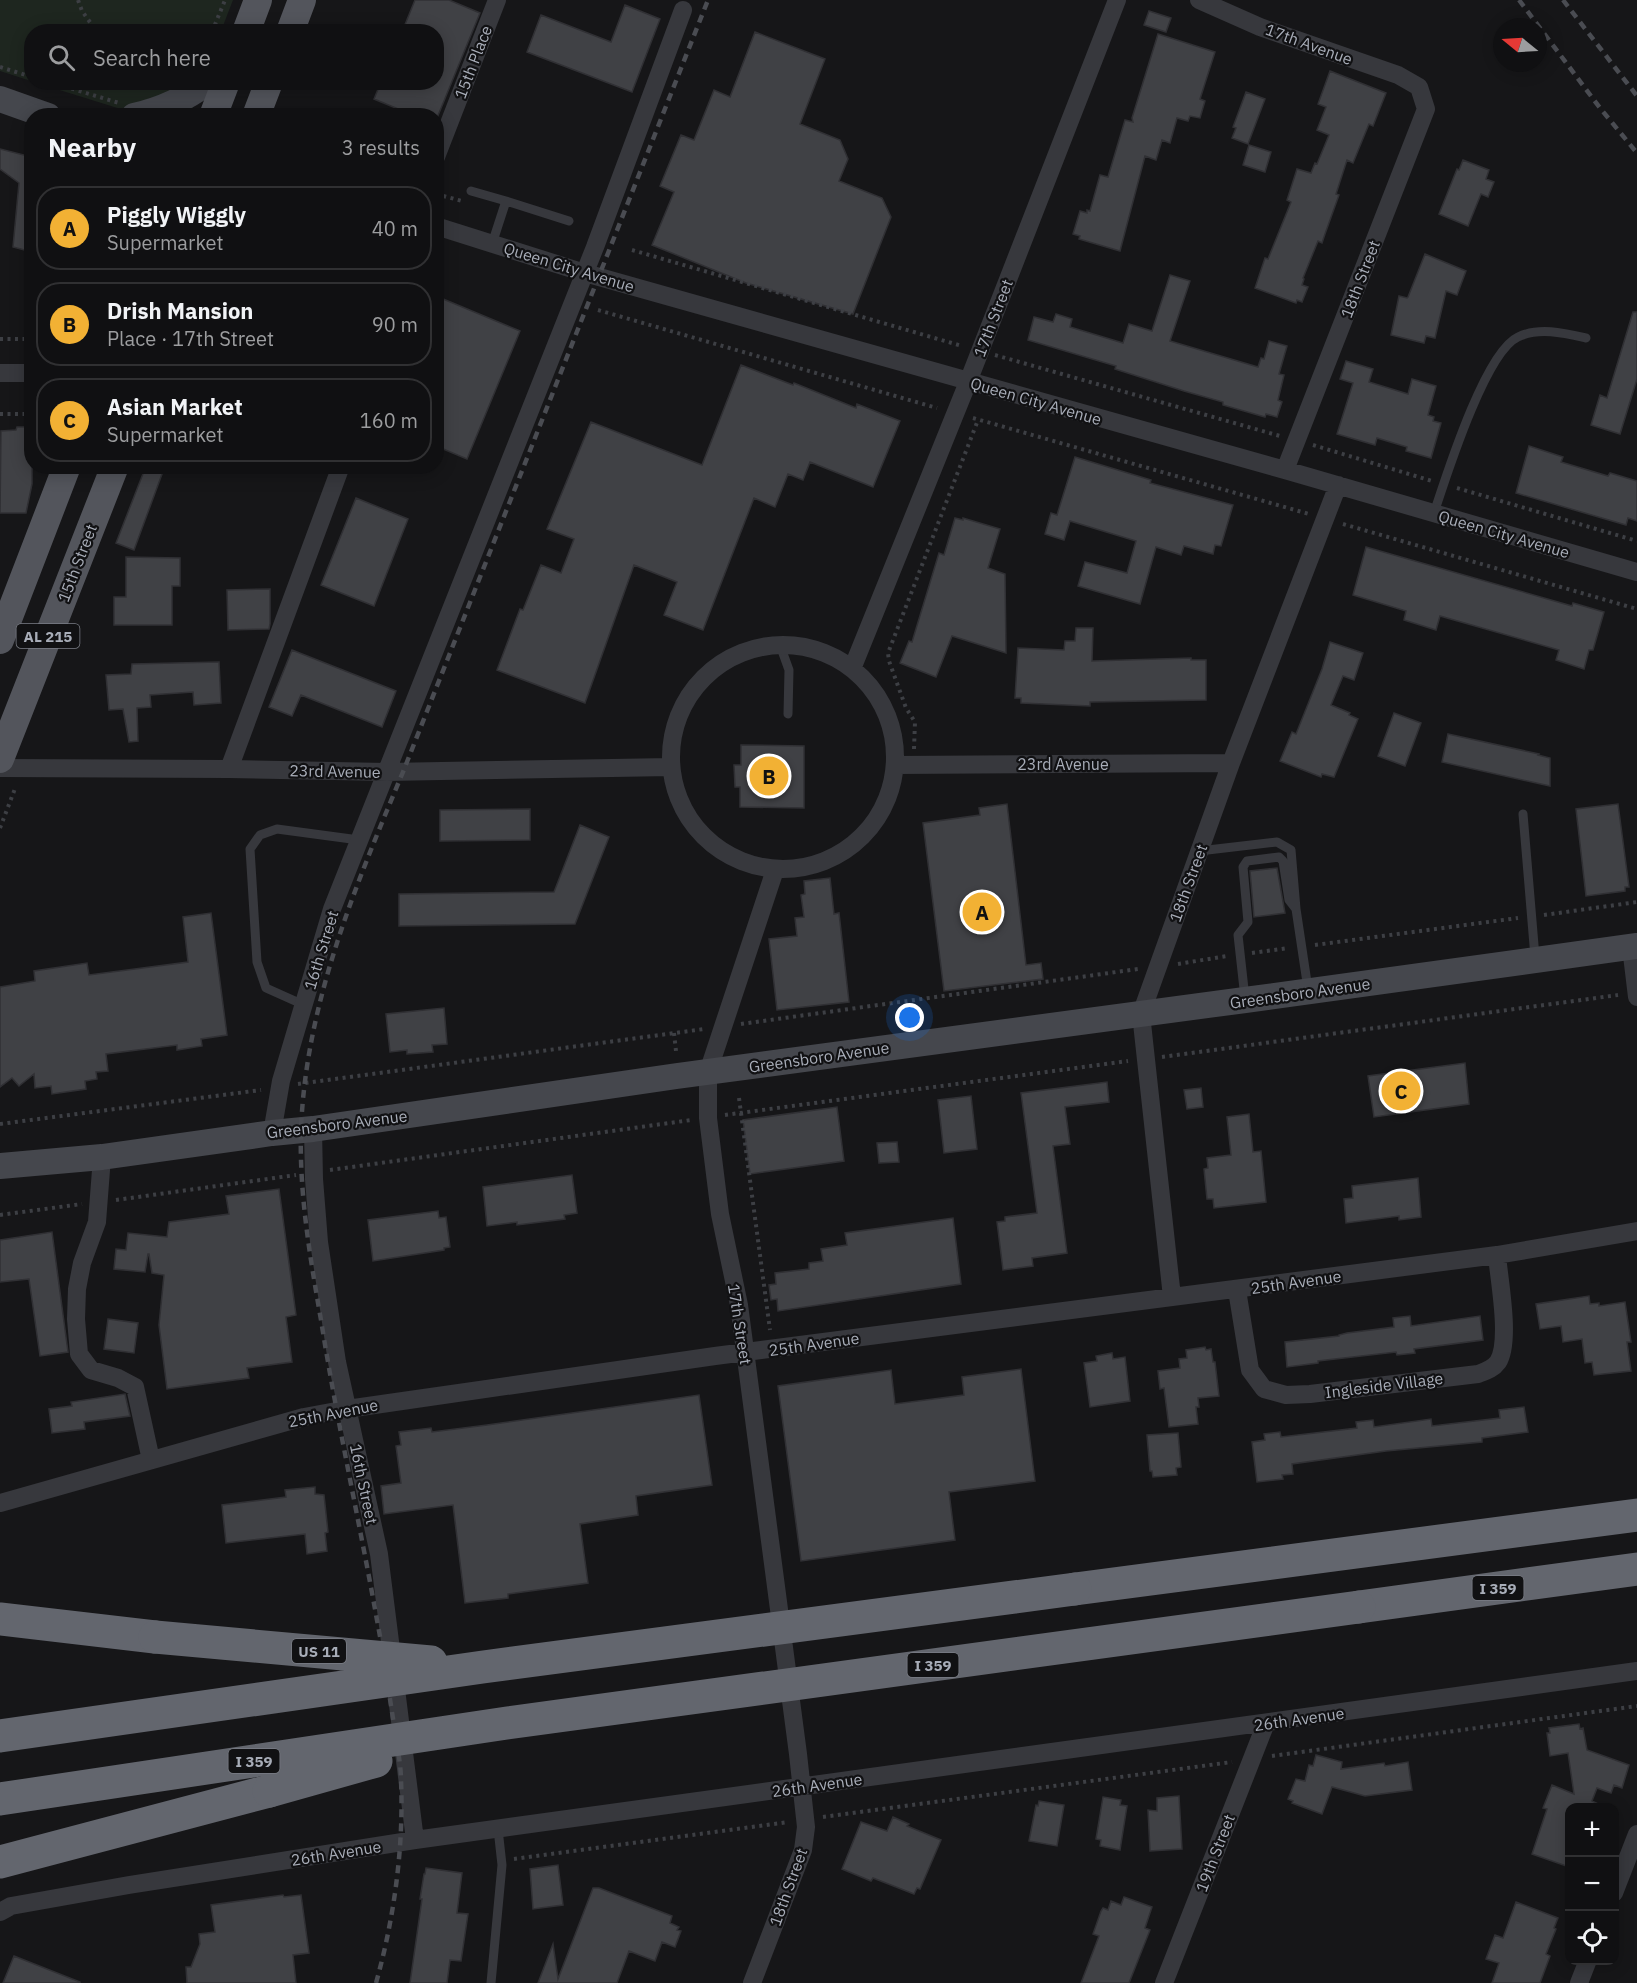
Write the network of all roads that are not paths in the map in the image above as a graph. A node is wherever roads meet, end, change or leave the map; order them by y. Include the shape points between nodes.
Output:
1 (258, 0) edge
2 (302, 0) edge
3 (497, 0) edge
4 (1117, 0) edge
5 (1199, 0) edge
6 (680, 7) dead end
7 (249, 24) edge
8 (293, 24) edge
9 (1419, 87) joint
10 (197, 90) edge
11 (223, 90) edge
12 (266, 90) edge
13 (0, 99) edge
14 (25, 108) edge
15 (161, 108) edge
16 (216, 108) edge
17 (259, 108) edge
18 (444, 137) edge
19 (471, 190) dead end
20 (507, 201) junction
21 (569, 222) dead end
22 (444, 229) edge
23 (492, 244) junction
24 (585, 273) junction
25 (1586, 338) dead end
26 (0, 373) edge
27 (24, 373) edge
28 (968, 382) junction
29 (1285, 470) junction
30 (64, 474) edge
31 (112, 474) edge
32 (338, 474) edge
33 (1338, 485) junction
34 (1434, 513) junction
35 (1637, 572) edge
36 (0, 640) edge
37 (780, 645) junction
38 (852, 669) junction
39 (788, 714) dead end
40 (0, 759) edge
41 (1231, 763) junction
42 (895, 765) junction
43 (671, 766) junction
44 (0, 768) edge
45 (229, 769) junction
46 (387, 772) junction
47 (1523, 814) dead end
48 (360, 840) junction
49 (1199, 851) junction
50 (775, 870) junction
51 (1296, 909) junction
52 (1634, 946) edge
53 (1535, 960) junction
54 (1309, 991) junction
55 (1637, 995) edge
56 (1245, 1000) junction
57 (304, 1005) junction
58 (1141, 1014) junction
59 (708, 1072) junction
60 (313, 1129) junction
61 (272, 1133) junction
62 (102, 1157) junction
63 (0, 1166) edge
64 (1637, 1231) edge
65 (1497, 1255) junction
66 (1237, 1290) junction
67 (1172, 1297) junction
68 (745, 1353) junction
69 (347, 1408) junction
70 (151, 1460) junction
71 (0, 1503) edge
72 (1637, 1515) edge
73 (1637, 1569) edge
74 (0, 1619) edge
75 (483, 1667) junction
76 (1637, 1671) edge
77 (507, 1723) junction
78 (1266, 1723) junction
79 (0, 1736) edge
80 (802, 1787) junction
81 (0, 1799) edge
82 (498, 1829) junction
83 (1637, 1834) edge
84 (415, 1840) junction
85 (0, 1862) edge
86 (1629, 1878) edge
87 (0, 1912) edge
88 (1586, 1965) edge
89 (491, 1983) edge
90 (752, 1983) edge
91 (1164, 1983) edge
92 (1579, 1983) edge

1 - 7 main road
2 - 8 main road
3 - 18 street, 15th Place
4 - 28 street, 17th Street
5 - 9 street, 17th Avenue via 1260,27 1398,75
6 - 24 street, 16th Street
9 - 29 street, 18th Street via 1426,110
10 - 15 main road
11 - 16 main road
12 - 17 main road
13 - 14 main road
19 - 20 lane
20 - 21 lane
20 - 23 lane
22 - 23 street, Queen City Avenue
23 - 24 street, Queen City Avenue
24 - 28 street, Queen City Avenue
24 - 46 street, 16th Street
25 - 34 lane via 1558,332 1530,333 1516,337 1505,348 1467,417
26 - 27 street
28 - 29 street, Queen City Avenue
28 - 38 street, 17th Street
29 - 33 street, Queen City Avenue
30 - 36 main road, AL 215
31 - 40 main road, 15th Street / AL 215
32 - 45 street
33 - 34 street, Queen City Avenue
33 - 41 street, 18th Street
34 - 35 street, Queen City Avenue
37 - 38 street via 813,649
37 - 39 lane via 789,670
37 - 43 street via 742,652 704,677 679,716 672,738
38 - 42 street via 868,683 883,707 892,729
41 - 42 street, 23rd Avenue
41 - 49 street, 18th Street
42 - 50 street via 887,798 861,838 821,863
43 - 46 street, 23rd Avenue
43 - 50 street via 683,809 696,829 735,859
44 - 45 street, 23rd Avenue
45 - 46 street, 23rd Avenue
46 - 48 street, 16th Street
47 - 53 lane
48 - 57 street, 16th Street via 332,909
48 - 57 lane via 277,829 260,836 250,849 257,962 266,988
49 - 51 lane via 1277,842 1287,846 1291,850
49 - 58 street, 18th Street
50 - 59 street, 17th Street
51 - 54 lane
51 - 56 lane via 1289,900 1279,857 1247,861 1243,867 1248,922 1238,935
52 - 53 main road, Greensboro Avenue
52 - 55 street
53 - 54 main road, Greensboro Avenue
54 - 56 main road, Greensboro Avenue
56 - 58 main road, Greensboro Avenue
57 - 61 street, 16th Street via 280,1088
58 - 59 main road, Greensboro Avenue
58 - 67 street, 18th Street
59 - 60 main road, Greensboro Avenue
59 - 68 street, 17th Street via 708,1118 720,1214
60 - 61 main road, Greensboro Avenue
60 - 69 street, 16th Street via 319,1242
61 - 62 main road, Greensboro Avenue
62 - 63 main road, Greensboro Avenue
62 - 70 street via 98,1221 77,1289 78,1354 91,1370 135,1387
64 - 65 street, 25th Avenue
65 - 66 street, 25th Avenue
65 - 66 street, Ingleside Village via 1503,1351 1491,1370 1478,1374 1310,1394 1286,1395 1264,1389 1250,1370
66 - 67 street, 25th Avenue
67 - 68 street, 25th Avenue
68 - 69 street, 25th Avenue
68 - 80 street, 17th Street
69 - 70 street, 25th Avenue
69 - 84 street, 16th Street via 379,1554
70 - 71 street, 25th Avenue
72 - 75 highway, bridge
73 - 77 highway, I 359, bridge
74 - 75 highway, US 11, bridge
75 - 79 highway, bridge
76 - 78 street, 26th Avenue
77 - 81 highway, I 359, bridge
77 - 85 highway, bridge
78 - 80 street, 26th Avenue
78 - 91 street, 19th Street
80 - 82 street, 26th Avenue
80 - 90 street, 18th Street via 803,1850
82 - 84 street, 26th Avenue
82 - 89 lane via 501,1861
83 - 86 street
84 - 87 street, 26th Avenue via 129,1885 11,1906
88 - 92 street

